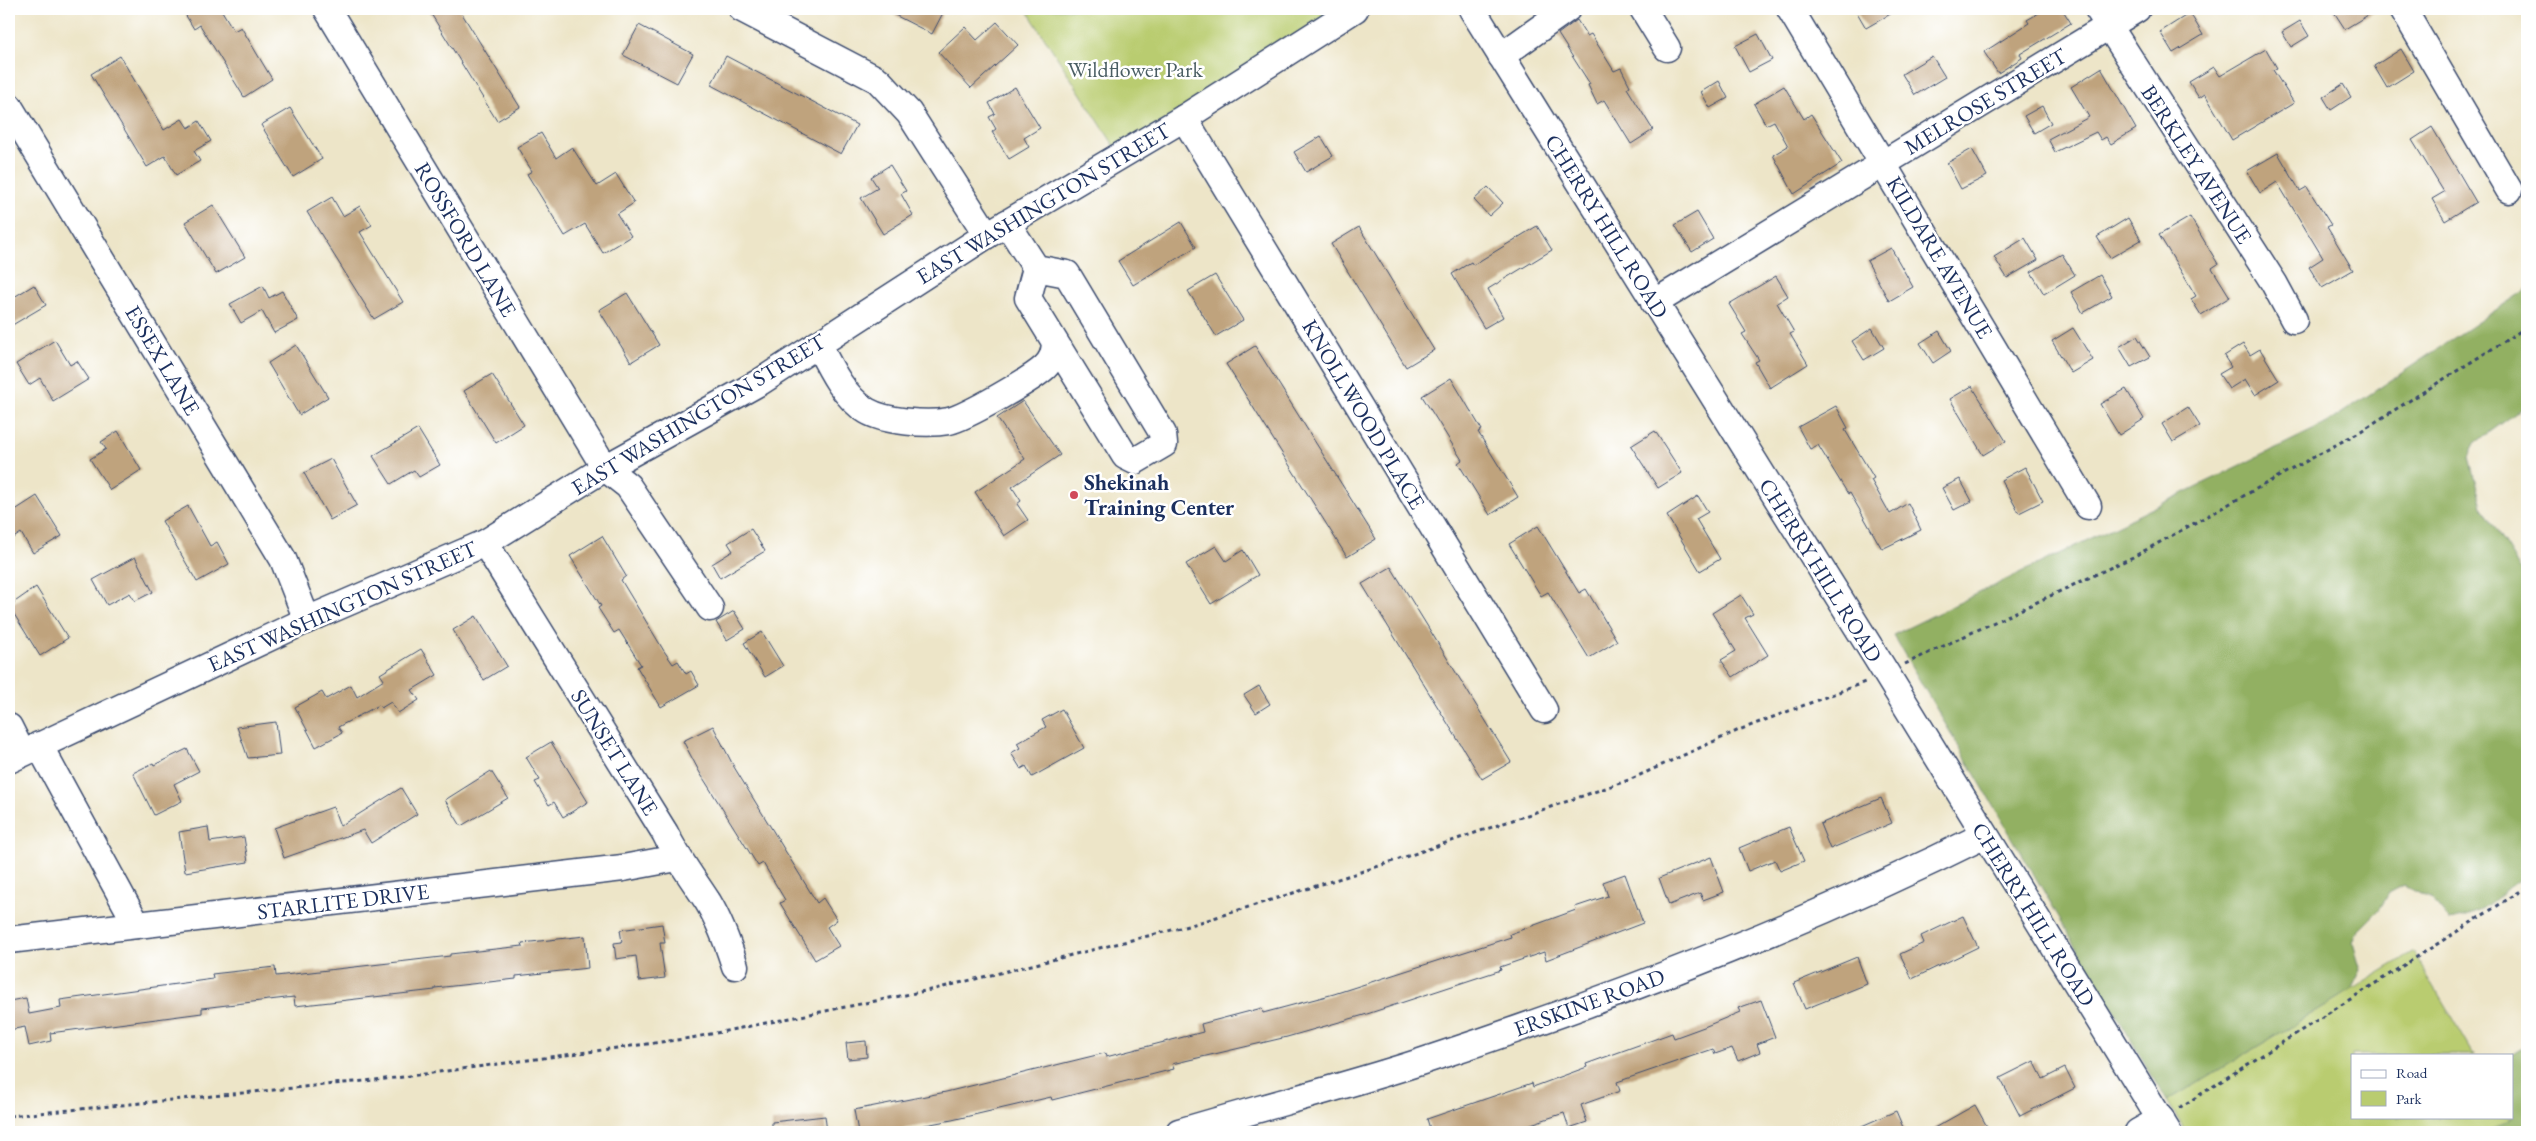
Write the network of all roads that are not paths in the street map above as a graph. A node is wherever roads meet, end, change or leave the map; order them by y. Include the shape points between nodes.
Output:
1 (327, 9) edge
2 (742, 9) edge
3 (1355, 9) edge
4 (1472, 9) edge
5 (1567, 9) edge
6 (1643, 9) edge
7 (1790, 9) edge
8 (2137, 9) edge
9 (2403, 9) edge
10 (2104, 17) edge
11 (1667, 48) dead end
12 (1501, 56) junction
13 (9, 106) edge
14 (1184, 118) junction
15 (1884, 163) junction
16 (2509, 190) dead end
17 (997, 229) junction
18 (1036, 268) junction
19 (1654, 304) junction
20 (2294, 320) dead end
21 (818, 344) junction
22 (1055, 344) junction
23 (605, 468) junction
24 (2088, 506) dead end
25 (485, 543) junction
26 (710, 608) dead end
27 (307, 620) junction
28 (1544, 710) dead end
29 (9, 727) edge
30 (23, 753) edge
31 (1985, 835) junction
32 (677, 858) junction
33 (137, 925) junction
34 (9, 940) edge
35 (735, 966) dead end
36 (2165, 1126) edge
37 (1179, 1132) edge
38 (2138, 1132) edge

1 - 23 street, ROSSFORD LANE
2 - 17 street via 878,80 909,113
3 - 14 street, EAST WASHINGTON STREET
4 - 12 street, CHERRY HILL ROAD
5 - 12 street
6 - 11 street
7 - 15 street, KILDARE AVENUE
8 - 10 street, MELROSE STREET
9 - 16 street
10 - 15 street, MELROSE STREET
10 - 20 street, BERKLEY AVENUE via 2274,283
12 - 19 street, CHERRY HILL ROAD
13 - 27 street, ESSEX LANE via 283,559
14 - 17 street, EAST WASHINGTON STREET
14 - 28 street, KNOLLWOOD PLACE
15 - 19 street, MELROSE STREET
15 - 24 street, KILDARE AVENUE
17 - 18 street
17 - 21 street, EAST WASHINGTON STREET
18 - 22 street via 1028,298
18 - 22 street via 1067,274 1162,434 1164,444 1135,461 1125,456
19 - 31 street, CHERRY HILL ROAD
21 - 22 street via 851,397 866,411 893,420 922,421 948,420 976,409 1044,368 1054,356
21 - 23 street, EAST WASHINGTON STREET via 760,382
23 - 25 street, EAST WASHINGTON STREET
23 - 26 street via 628,486
25 - 27 street, EAST WASHINGTON STREET
25 - 32 street, SUNSET LANE via 666,833
27 - 30 street, EAST WASHINGTON STREET
29 - 30 street
30 - 33 street
31 - 36 street, CHERRY HILL ROAD
31 - 37 street, ERSKINE ROAD via 1788,924 1605,998 1418,1063
32 - 33 street, STARLITE DRIVE via 623,868
32 - 35 street, SUNSET LANE via 709,903
33 - 34 street, STARLITE DRIVE
36 - 38 street

